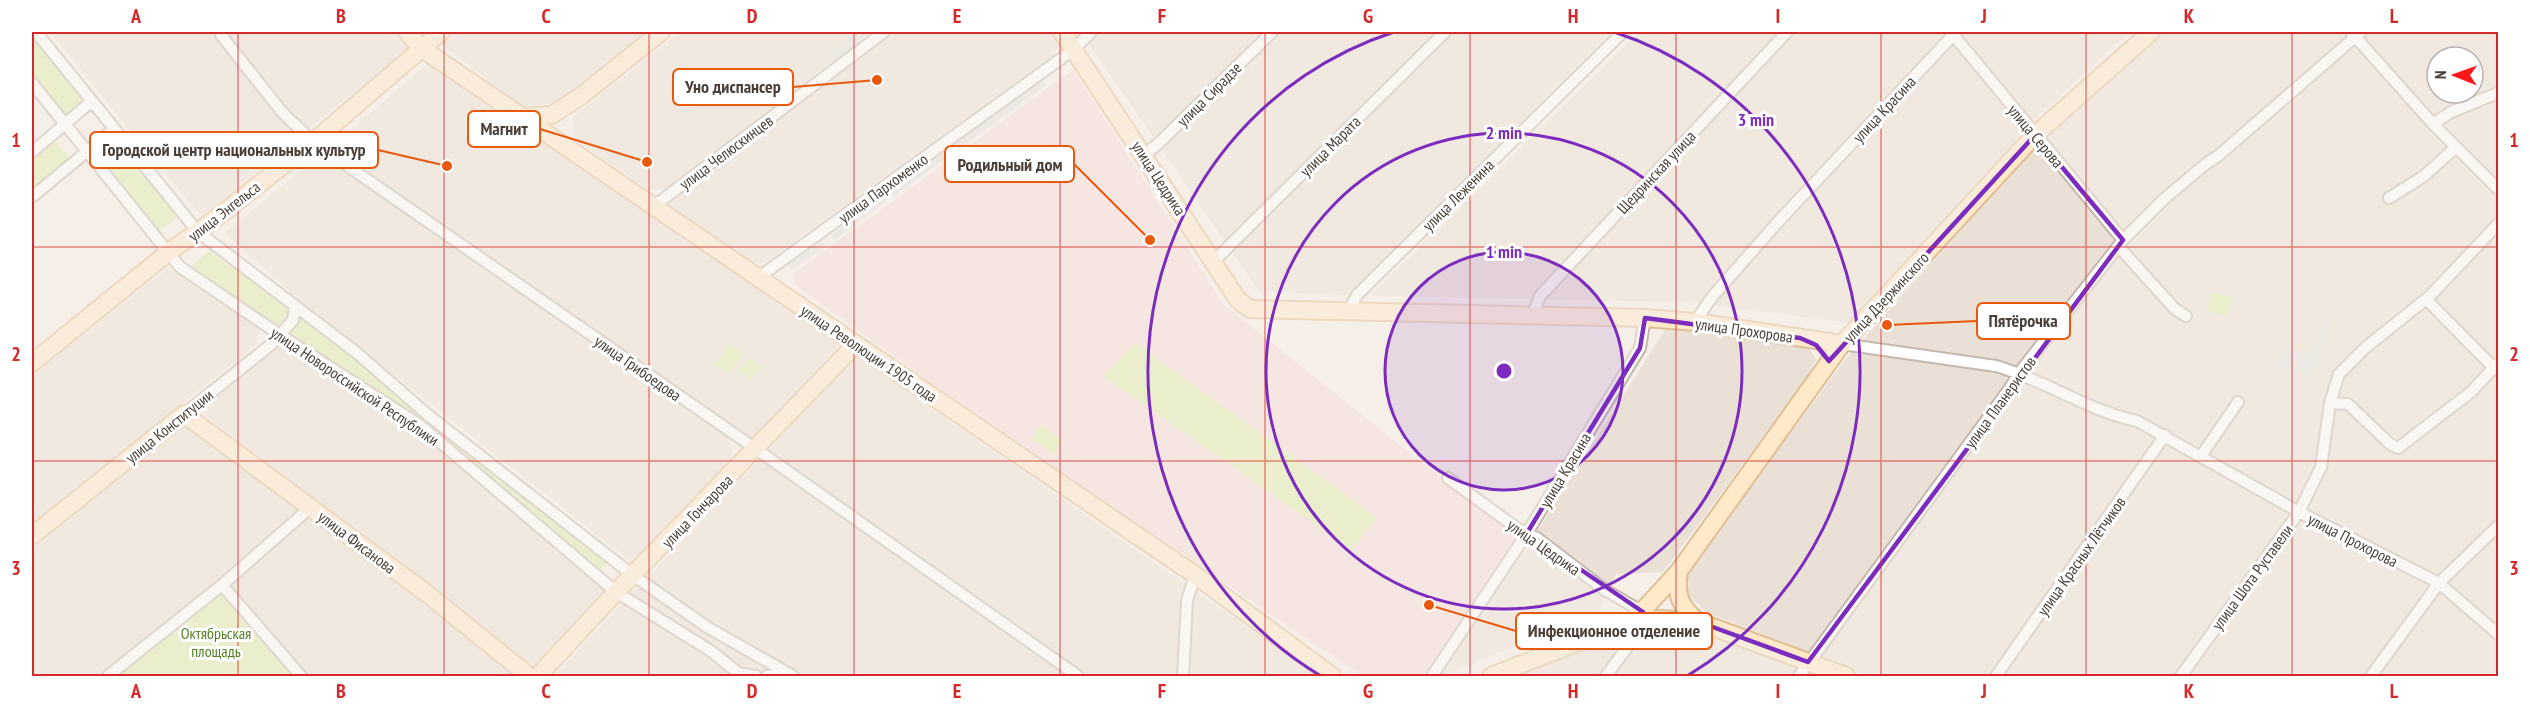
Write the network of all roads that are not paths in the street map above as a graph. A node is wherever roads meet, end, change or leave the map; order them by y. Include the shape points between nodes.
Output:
1 (36, 32) edge
2 (407, 32) edge
3 (441, 32) edge
4 (661, 32) edge
5 (884, 32) edge
6 (1062, 32) edge
7 (1091, 32) edge
8 (1272, 32) edge
9 (1445, 32) edge
10 (1623, 32) edge
11 (1787, 32) edge
12 (2151, 32) edge
13 (1953, 33) edge
14 (2355, 33) edge
15 (221, 35) dead end
16 (421, 48) junction
17 (1073, 50) junction
18 (32, 83) edge
19 (2499, 93) edge
20 (92, 101) junction
21 (522, 117) junction
22 (65, 124) junction
23 (2433, 124) junction
24 (114, 129) junction
25 (2035, 135) junction
26 (313, 142) junction
27 (2456, 147) junction
28 (32, 152) edge
29 (88, 152) junction
30 (1144, 155) junction
31 (2499, 189) edge
32 (32, 197) edge
33 (2389, 198) dead end
34 (654, 206) junction
35 (2499, 224) edge
36 (198, 232) junction
37 (2121, 243) junction
38 (170, 251) junction
39 (1214, 261) junction
40 (759, 277) junction
41 (2426, 299) junction
42 (295, 307) junction
43 (1349, 310) junction
44 (1265, 311) joint
45 (2186, 316) dead end
46 (1532, 317) junction
47 (1645, 318) junction
48 (1695, 322) junction
49 (280, 335) junction
50 (1800, 338) junction
51 (856, 344) junction
52 (1842, 344) junction
53 (32, 363) edge
54 (2496, 365) edge
55 (2019, 373) junction
56 (1818, 378) junction
57 (2238, 402) dead end
58 (2330, 403) junction
59 (184, 414) junction
60 (2165, 435) junction
61 (756, 449) junction
62 (2201, 456) junction
63 (1448, 478) dead end
64 (311, 507) junction
65 (2299, 512) junction
66 (2499, 526) edge
67 (1527, 533) junction
68 (32, 536) edge
69 (1679, 572) junction
70 (1195, 575) junction
71 (634, 576) junction
72 (2439, 583) junction
73 (222, 585) junction
74 (616, 592) junction
75 (1641, 618) junction
76 (1699, 622) junction
77 (2499, 634) edge
78 (1808, 662) junction
79 (740, 675) edge
80 (790, 675) edge
81 (108, 676) edge
82 (301, 676) edge
83 (532, 676) edge
84 (756, 676) edge
85 (767, 676) edge
86 (1078, 676) edge
87 (1183, 676) edge
88 (1332, 676) edge
89 (1432, 676) edge
90 (1491, 676) edge
91 (1606, 676) edge
92 (1799, 676) edge
93 (1845, 676) edge
94 (1996, 676) edge
95 (2181, 676) edge
96 (2371, 676) edge

1 - 20 street, улица Новороссийской Республики
2 - 16 street, улица Революции 1905 года
3 - 16 street, улица Энгельса
4 - 21 street via 552,115
5 - 34 street, улица Челюскинцев
6 - 17 street, улица Цедрика
7 - 17 street, улица Пархоменко
8 - 30 street, улица Сирадзе
9 - 39 street, улица Марата
10 - 43 street, улица Леженина via 1357,295
11 - 46 street, Щедринская улица via 1540,296
12 - 25 street, улица Дзержинского
13 - 25 street, улица Серова
13 - 48 street, улица Красина via 1741,264
14 - 23 street
14 - 37 street, улица Планеристов via 2164,199
15 - 26 street, улица Грибоедова via 282,112
16 - 21 street, улица Революции 1905 года
16 - 26 street, улица Энгельса
17 - 30 street, улица Цедрика
17 - 40 street, улица Пархоменко
18 - 22 street, улица Новороссийской Республики
19 - 23 street via 2451,112
20 - 22 street
20 - 24 street, улица Новороссийской Республики
21 - 34 street, улица Революции 1905 года
22 - 28 street
22 - 29 street, улица Новороссийской Республики
23 - 27 street
24 - 29 street
24 - 36 street, улица Новороссийской Республики
25 - 37 street, улица Серова
25 - 52 street, улица Дзержинского
26 - 36 street, улица Энгельса
26 - 61 street, улица Грибоедова
27 - 31 street
27 - 33 street via 2424,176
29 - 32 street
29 - 38 street, улица Новороссийской Республики
30 - 39 street, улица Цедрика
34 - 40 street, улица Революции 1905 года
35 - 41 street, улица Шота Руставели
36 - 38 street, улица Энгельса
36 - 42 street, улица Новороссийской Республики
37 - 45 street, улица Серова via 2175,309
37 - 55 street, улица Планеристов
38 - 49 street, улица Новороссийской Республики via 180,267
38 - 53 street, улица Энгельса
39 - 44 street, улица Цедрика via 1238,300 1250,309
40 - 51 street, улица Революции 1905 года
41 - 54 street
41 - 58 street, улица Шота Руставели via 2339,374
42 - 49 street, улица Конституции via 293,320
42 - 71 street, улица Новороссийской Республики
43 - 44 street, улица Прохорова
43 - 46 street, улица Прохорова
46 - 47 street, улица Прохорова
47 - 48 street, улица Прохорова
47 - 67 street, улица Красина via 1640,348
48 - 50 street, улица Прохорова
49 - 59 street, улица Конституции
49 - 74 street, улица Новороссийской Республики via 421,426
50 - 52 street, улица Прохорова
50 - 56 street via 1821,351
51 - 61 street, улица Гончарова
51 - 70 street, улица Революции 1905 года
52 - 55 street, улица Прохорова via 1996,366
52 - 56 street, улица Дзержинского
54 - 58 street via 2471,392 2398,448 2348,404
55 - 60 street, улица Прохорова
55 - 78 street, улица Планеристов
56 - 69 street, улица Дзержинского
57 - 62 street
58 - 65 street, улица Шота Руставели via 2321,467
59 - 64 street, улица Фисанова
59 - 68 street, улица Конституции
60 - 62 street, улица Прохорова
60 - 94 street, улица Красных Лётчиков
61 - 71 street, улица Гончарова
61 - 86 street, улица Грибоедова
62 - 65 street, улица Прохорова
63 - 67 street, улица Цедрика
64 - 73 street
64 - 83 street, улица Фисанова
65 - 72 street, улица Прохорова
65 - 95 street, улица Шота Руставели
66 - 72 street
67 - 75 street, улица Цедрика
67 - 89 street, улица Красина
69 - 75 street, улица Дзержинского
69 - 76 street via 1678,596 1686,612
70 - 87 street via 1187,601
70 - 88 street, улица Революции 1905 года
71 - 74 street, улица Гончарова
71 - 80 street, улица Новороссийской Республики via 707,627
72 - 77 street, улица Прохорова
72 - 96 street
73 - 81 street
73 - 82 street
74 - 79 street, улица Новороссийской Республики via 711,651
74 - 83 street, улица Гончарова
75 - 76 street
75 - 90 street
75 - 91 street, улица Дзержинского
76 - 78 street
78 - 92 street, улица Планеристов
78 - 93 street
79 - 84 street
80 - 85 street

